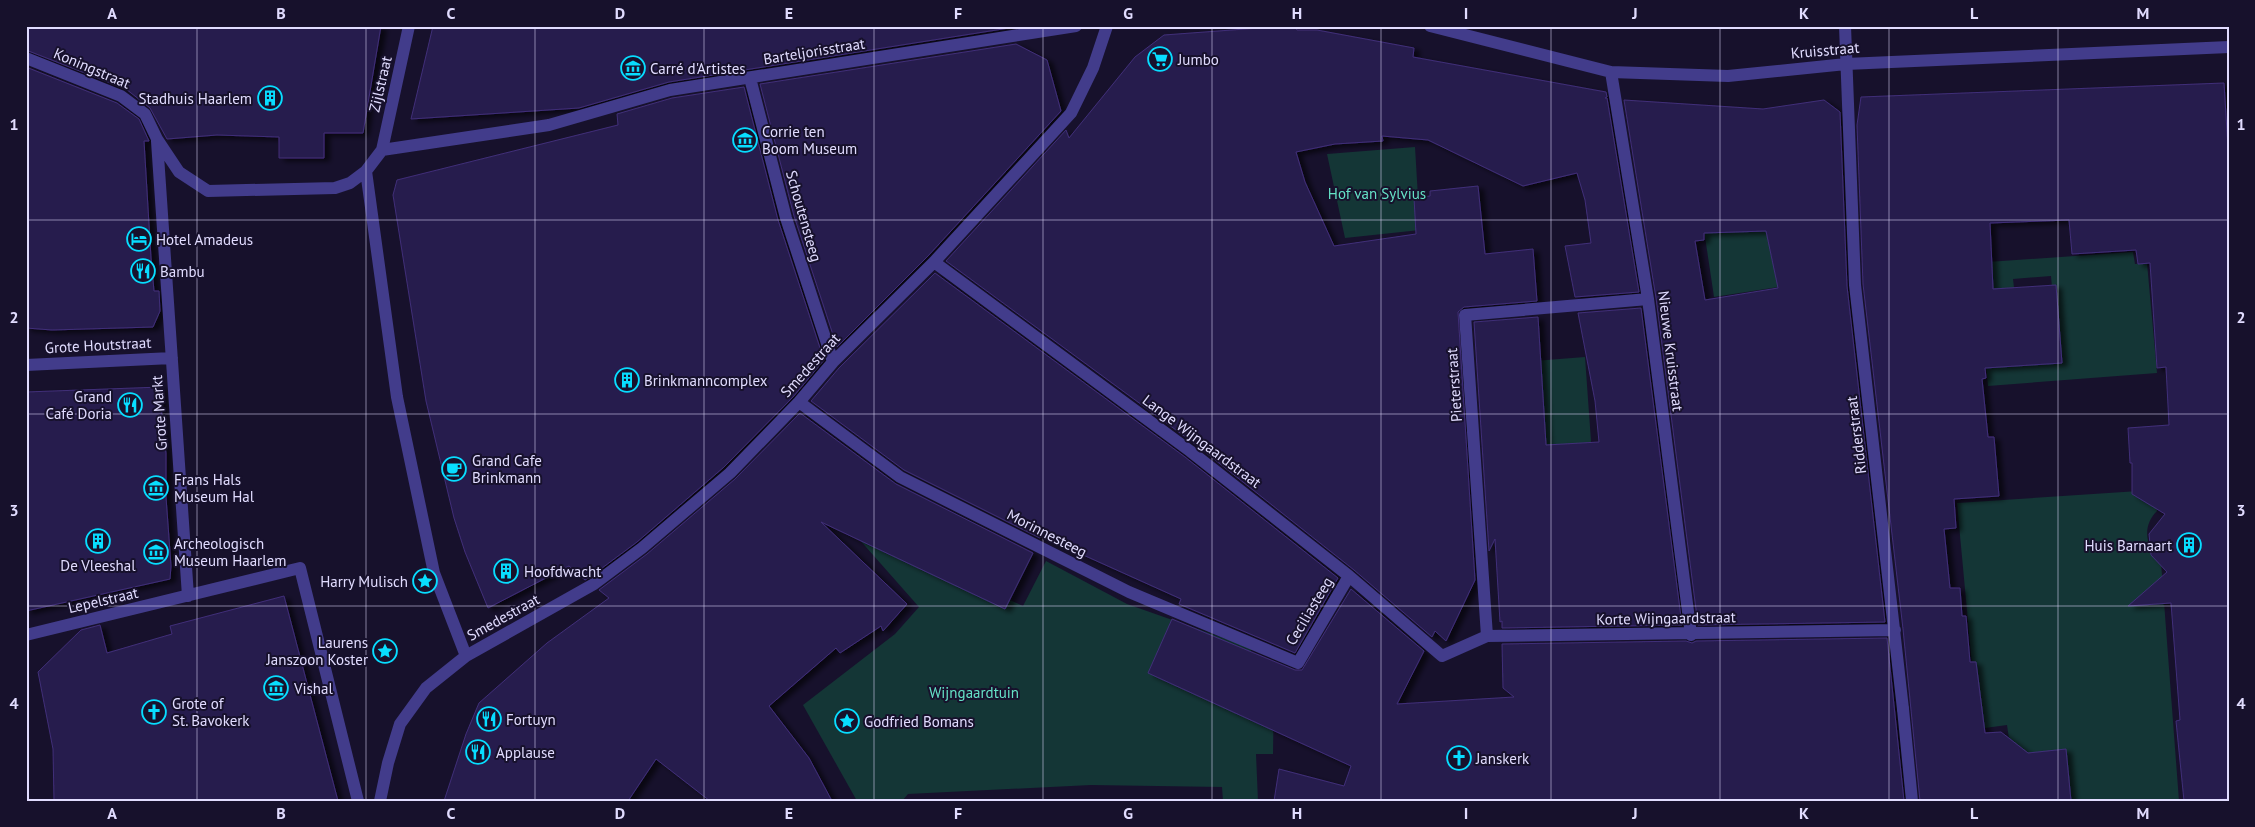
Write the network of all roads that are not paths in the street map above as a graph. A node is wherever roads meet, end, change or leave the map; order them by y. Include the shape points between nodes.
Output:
1 (409, 26) edge
2 (1076, 26) edge
3 (1107, 26) edge
4 (1430, 26) edge
5 (1845, 26) edge
6 (2229, 47) edge
7 (26, 58) edge
8 (1846, 64) junction
9 (1611, 72) junction
10 (750, 78) junction
11 (157, 139) junction
12 (382, 150) junction
13 (366, 171) junction
14 (934, 262) junction
15 (1648, 299) junction
16 (172, 358) junction
17 (833, 362) junction
18 (26, 365) edge
19 (799, 402) junction
20 (1349, 576) junction
21 (188, 596) junction
22 (1895, 630) junction
23 (26, 635) edge
24 (1691, 635) junction
25 (1487, 636) junction
26 (466, 656) junction
27 (1442, 656) joint
28 (1298, 663) joint
29 (358, 801) edge
30 (380, 801) edge
31 (1912, 801) edge

1 - 12 street, Zijlstraat
2 - 10 street, Barteljorisstraat
3 - 14 street, Smedestraat via 1071,113
4 - 9 street, Kruisstraat
5 - 8 street, Ridderstraat
6 - 8 street, Kruisstraat
7 - 11 street, Koningstraat via 121,96 144,114
8 - 9 street, Kruisstraat via 1728,76
8 - 22 street, Ridderstraat via 1855,285
9 - 15 street, Nieuwe Kruisstraat
10 - 12 street, Barteljorisstraat via 670,90 549,125
10 - 17 street, Schoutensteeg via 786,218
11 - 13 street via 179,172 208,191 335,188 350,183
11 - 16 street, Grote Markt
12 - 13 street
13 - 26 street via 399,407 434,573
14 - 17 street, Smedestraat
14 - 20 street, Lange Wijngaardstraat via 1190,451
15 - 24 street, Nieuwe Kruisstraat
15 - 25 street, Pieterstraat via 1466,315
16 - 18 street, Grote Houtstraat
16 - 21 street, Grote Markt
17 - 19 street, Smedestraat
19 - 26 street, Smedestraat via 730,472 635,553 594,584
19 - 28 street, Morinnesteeg via 900,477 1129,592
20 - 27 street, Lange Wijngaardstraat
20 - 28 street, Ceciliasteeg
21 - 23 street, Lepelstraat
21 - 29 street via 300,568
22 - 24 street, Korte Wijngaardstraat
22 - 31 street, Ridderstraat
24 - 25 street, Korte Wijngaardstraat
25 - 27 street, Korte Wijngaardstraat
26 - 30 street via 426,688 400,724

